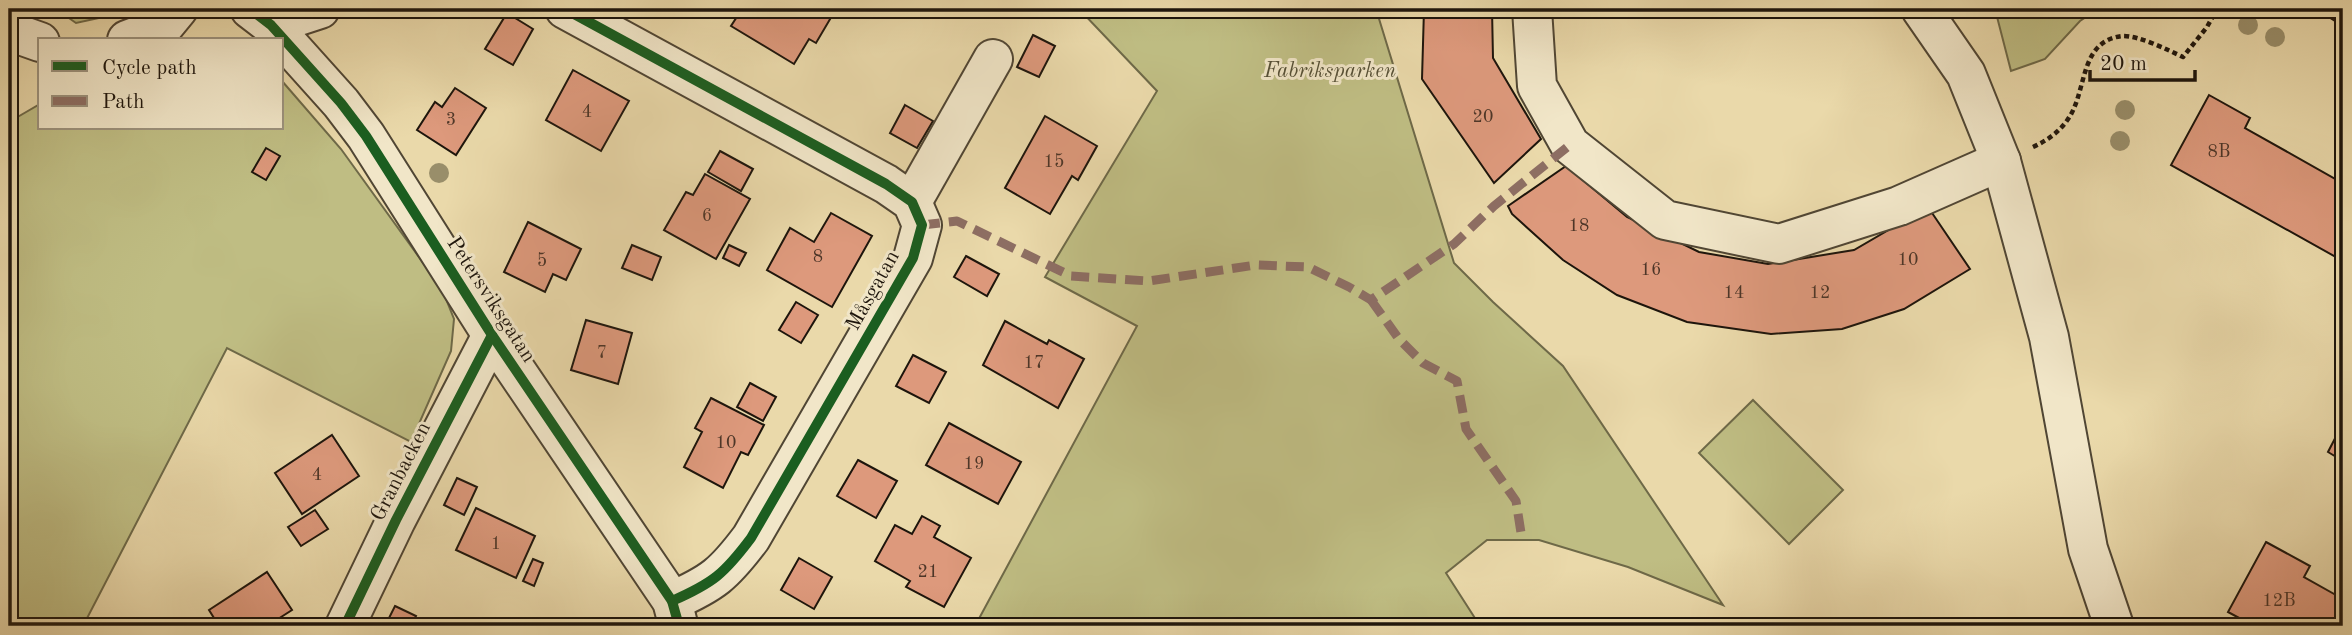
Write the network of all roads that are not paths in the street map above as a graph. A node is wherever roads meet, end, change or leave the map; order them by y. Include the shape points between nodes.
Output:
1 (20, 9) edge
2 (178, 9) edge
3 (320, 9) edge
4 (565, 9) edge
5 (1532, 9) edge
6 (1921, 9) edge
7 (261, 17) edge
8 (607, 19) edge
9 (9, 28) edge
10 (132, 38) edge
11 (281, 38) edge
12 (38, 41) edge
13 (284, 42) edge
14 (993, 58) dead end
15 (2001, 161) junction
16 (912, 201) junction
17 (492, 335) junction
18 (676, 614) edge
19 (345, 626) edge
20 (2114, 626) edge

1 - 9 street
2 - 10 street via 164,26
3 - 7 street
4 - 8 street
5 - 15 street via 1537,86 1570,145 1665,220 1779,244 1899,206
6 - 15 street via 1966,74
7 - 11 street, Petersviksgatan
8 - 16 street
9 - 12 street
13 - 17 street, Petersviksgatan via 366,136
14 - 16 street
15 - 20 street via 2049,337 2088,549
16 - 18 street, Måsgatan via 922,225 913,258 758,527 730,567
17 - 18 street, Petersviksgatan
17 - 19 street, Granbacken

